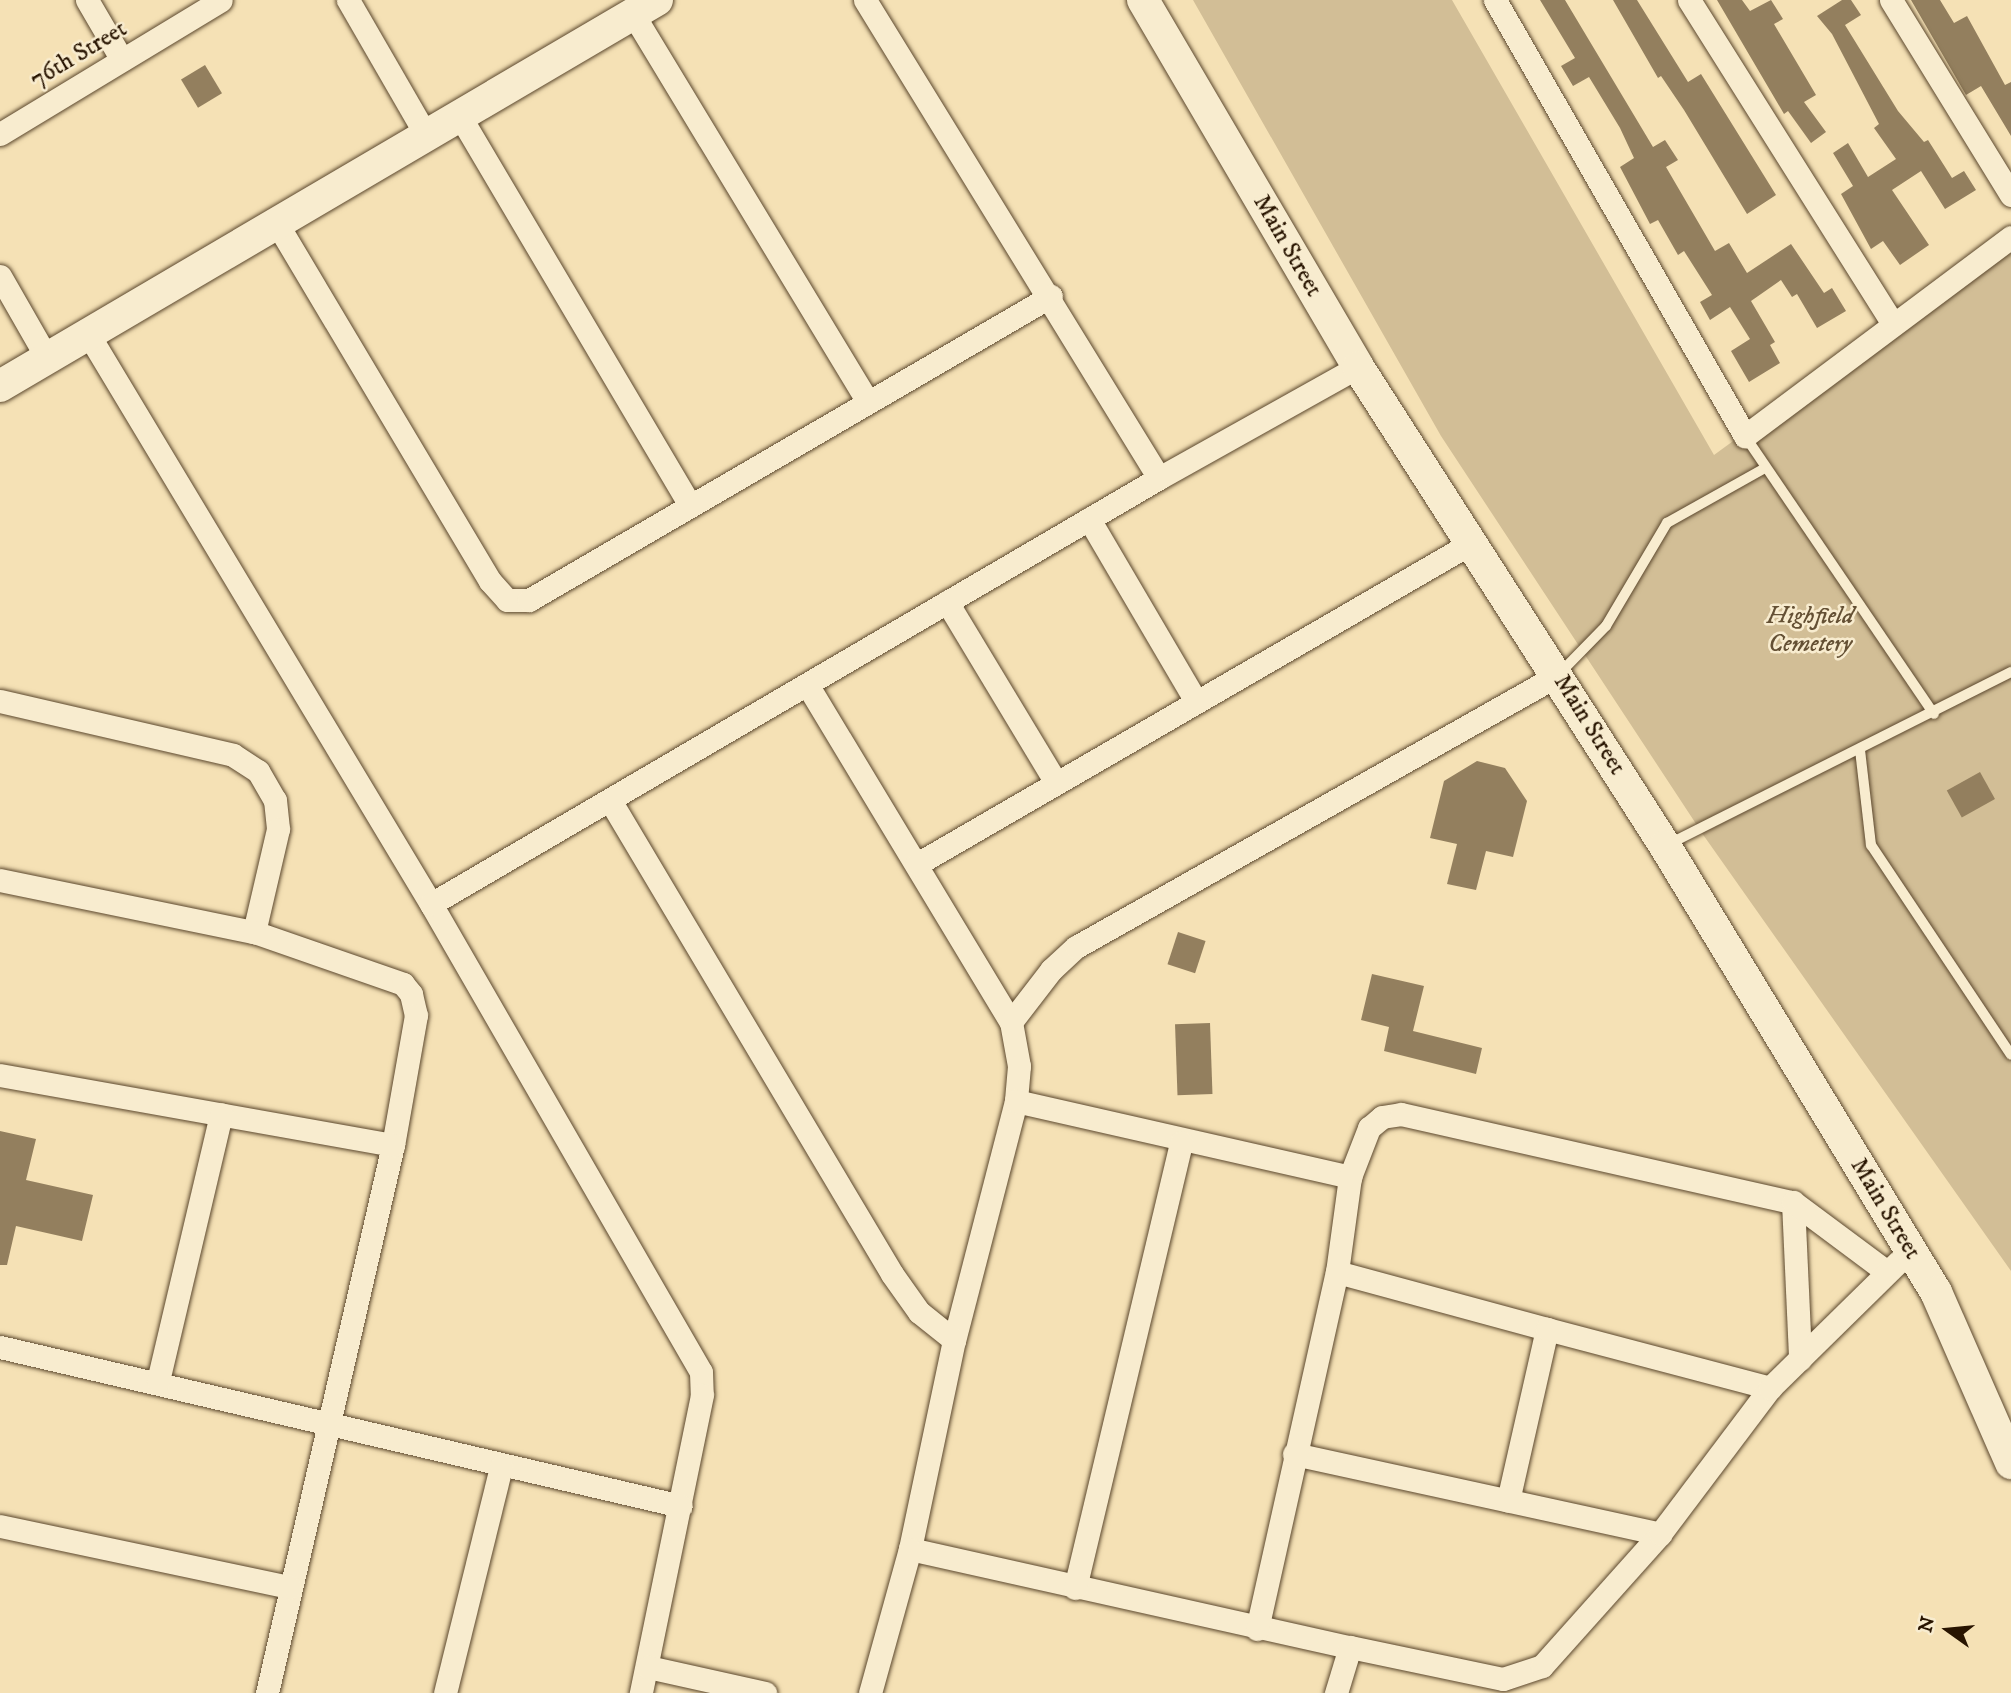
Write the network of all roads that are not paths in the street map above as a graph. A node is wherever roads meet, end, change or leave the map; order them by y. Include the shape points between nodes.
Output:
1 (87, 0) edge
2 (221, 0) edge
3 (348, 0) edge
4 (865, 0) edge
5 (1143, 0) edge
6 (1495, 0) edge
7 (1689, 0) edge
8 (1891, 0) edge
9 (645, 7) edge
10 (122, 60) junction
11 (461, 118) junction
12 (0, 134) edge
13 (427, 137) junction
14 (2011, 195) edge
15 (276, 222) junction
16 (2011, 237) edge
17 (0, 276) edge
18 (1051, 296) junction
19 (1893, 324) junction
20 (87, 332) junction
21 (47, 358) junction
22 (1358, 367) junction
23 (0, 386) edge
24 (867, 401) junction
25 (1745, 436) junction
26 (1765, 468) junction
27 (1159, 478) junction
28 (689, 504) junction
29 (1089, 519) junction
30 (1473, 542) junction
31 (947, 602) junction
32 (2011, 672) edge
33 (1558, 675) junction
34 (808, 686) junction
35 (1195, 700) junction
36 (0, 701) edge
37 (1934, 714) junction
38 (1860, 750) junction
39 (1055, 780) junction
40 (611, 802) junction
41 (1665, 846) junction
42 (917, 864) junction
43 (0, 880) edge
44 (431, 904) junction
45 (254, 932) junction
46 (1011, 1022) junction
47 (2011, 1055) edge
48 (0, 1075) edge
49 (1016, 1101) junction
50 (221, 1114) junction
51 (1181, 1142) junction
52 (393, 1145) junction
53 (1350, 1177) junction
54 (1793, 1202) junction
55 (1911, 1251) junction
56 (1337, 1272) junction
57 (1887, 1272) junction
58 (1547, 1329) junction
59 (954, 1340) junction
60 (0, 1347) edge
61 (1800, 1359) junction
62 (158, 1381) junction
63 (1770, 1388) junction
64 (328, 1425) junction
65 (1294, 1454) junction
66 (2011, 1463) edge
67 (501, 1467) junction
68 (1508, 1501) junction
69 (681, 1506) junction
70 (0, 1526) edge
71 (1660, 1534) junction
72 (910, 1549) junction
73 (290, 1587) junction
74 (1075, 1588) junction
75 (1257, 1629) junction
76 (1350, 1647) junction
77 (648, 1667) junction
78 (267, 1693) edge
79 (445, 1693) edge
80 (642, 1693) edge
81 (765, 1693) edge
82 (870, 1693) edge
83 (1336, 1693) edge

1 - 10 street
2 - 10 street, 76th Street
3 - 13 street
4 - 18 street
5 - 22 street, Main Street
6 - 25 street
7 - 19 street
8 - 14 street
9 - 11 street
9 - 24 street
10 - 12 street, 76th Street
11 - 13 street
11 - 28 street
13 - 15 street
15 - 20 street
15 - 28 street via 490,581 507,600 528,600
16 - 19 street
17 - 21 street
18 - 24 street
18 - 27 street
19 - 25 street
20 - 21 street
20 - 44 street
21 - 23 street
22 - 27 street
22 - 30 street, Main Street
24 - 28 street
25 - 26 lane
26 - 33 lane via 1667,523 1606,626
26 - 37 lane
27 - 29 street
29 - 31 street
29 - 35 street
30 - 33 street, Main Street
30 - 35 street
31 - 34 street
31 - 39 street
32 - 37 lane
33 - 41 street, Main Street
33 - 46 street via 1076,947 1051,970
34 - 40 street
34 - 42 street
35 - 39 street
36 - 45 street via 233,755 258,771 275,800 278,829
37 - 38 lane
38 - 41 lane
38 - 47 lane via 1871,845
39 - 42 street
40 - 44 street
40 - 59 street via 892,1274 919,1312
41 - 55 street, Main Street
42 - 46 street
43 - 45 street
44 - 69 street via 701,1373 702,1395
45 - 52 street via 403,984 411,994 415,1023
46 - 49 street via 1019,1066
48 - 50 street
49 - 51 street
49 - 59 street
50 - 52 street
50 - 62 street
51 - 53 street
51 - 74 street
52 - 64 street
53 - 54 street via 1369,1128 1382,1117 1401,1114
53 - 56 street
54 - 57 street
54 - 61 street
55 - 57 street
55 - 66 street, Main Street via 1936,1292
56 - 58 street
56 - 65 street
57 - 61 street
58 - 63 street
58 - 68 street
59 - 72 street
60 - 62 street
61 - 63 street
62 - 64 street
63 - 71 street
64 - 67 street
64 - 73 street
65 - 68 street
65 - 75 street
67 - 69 street
67 - 79 street
68 - 71 street
69 - 77 street
70 - 73 street
71 - 76 street via 1542,1666 1519,1675 1503,1679
72 - 74 street
72 - 82 street
73 - 78 street
74 - 75 street
75 - 76 street
76 - 83 street
77 - 80 street
77 - 81 street

